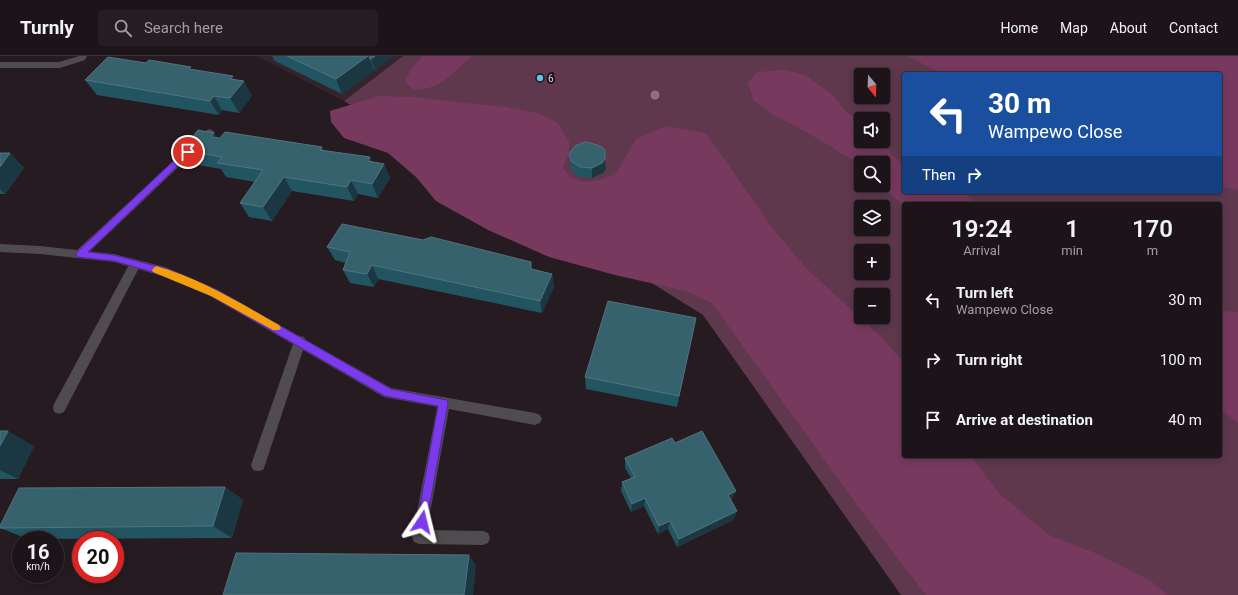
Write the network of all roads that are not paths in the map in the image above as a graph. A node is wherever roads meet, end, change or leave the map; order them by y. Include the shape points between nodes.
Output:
1 (83, 56) edge
2 (0, 65) edge
3 (210, 132) edge
4 (0, 248) edge
5 (80, 254) junction
6 (135, 264) junction
7 (300, 341) junction
8 (444, 403) junction
9 (59, 408) dead end
10 (535, 419) dead end
11 (258, 465) dead end
12 (483, 538) dead end

1 - 2 street via 60,65
3 - 5 street
4 - 5 street
5 - 6 street via 114,258
6 - 7 street via 165,272 214,293
6 - 9 street
7 - 8 street via 389,393
7 - 11 street
8 - 10 street
8 - 12 street via 419,537

